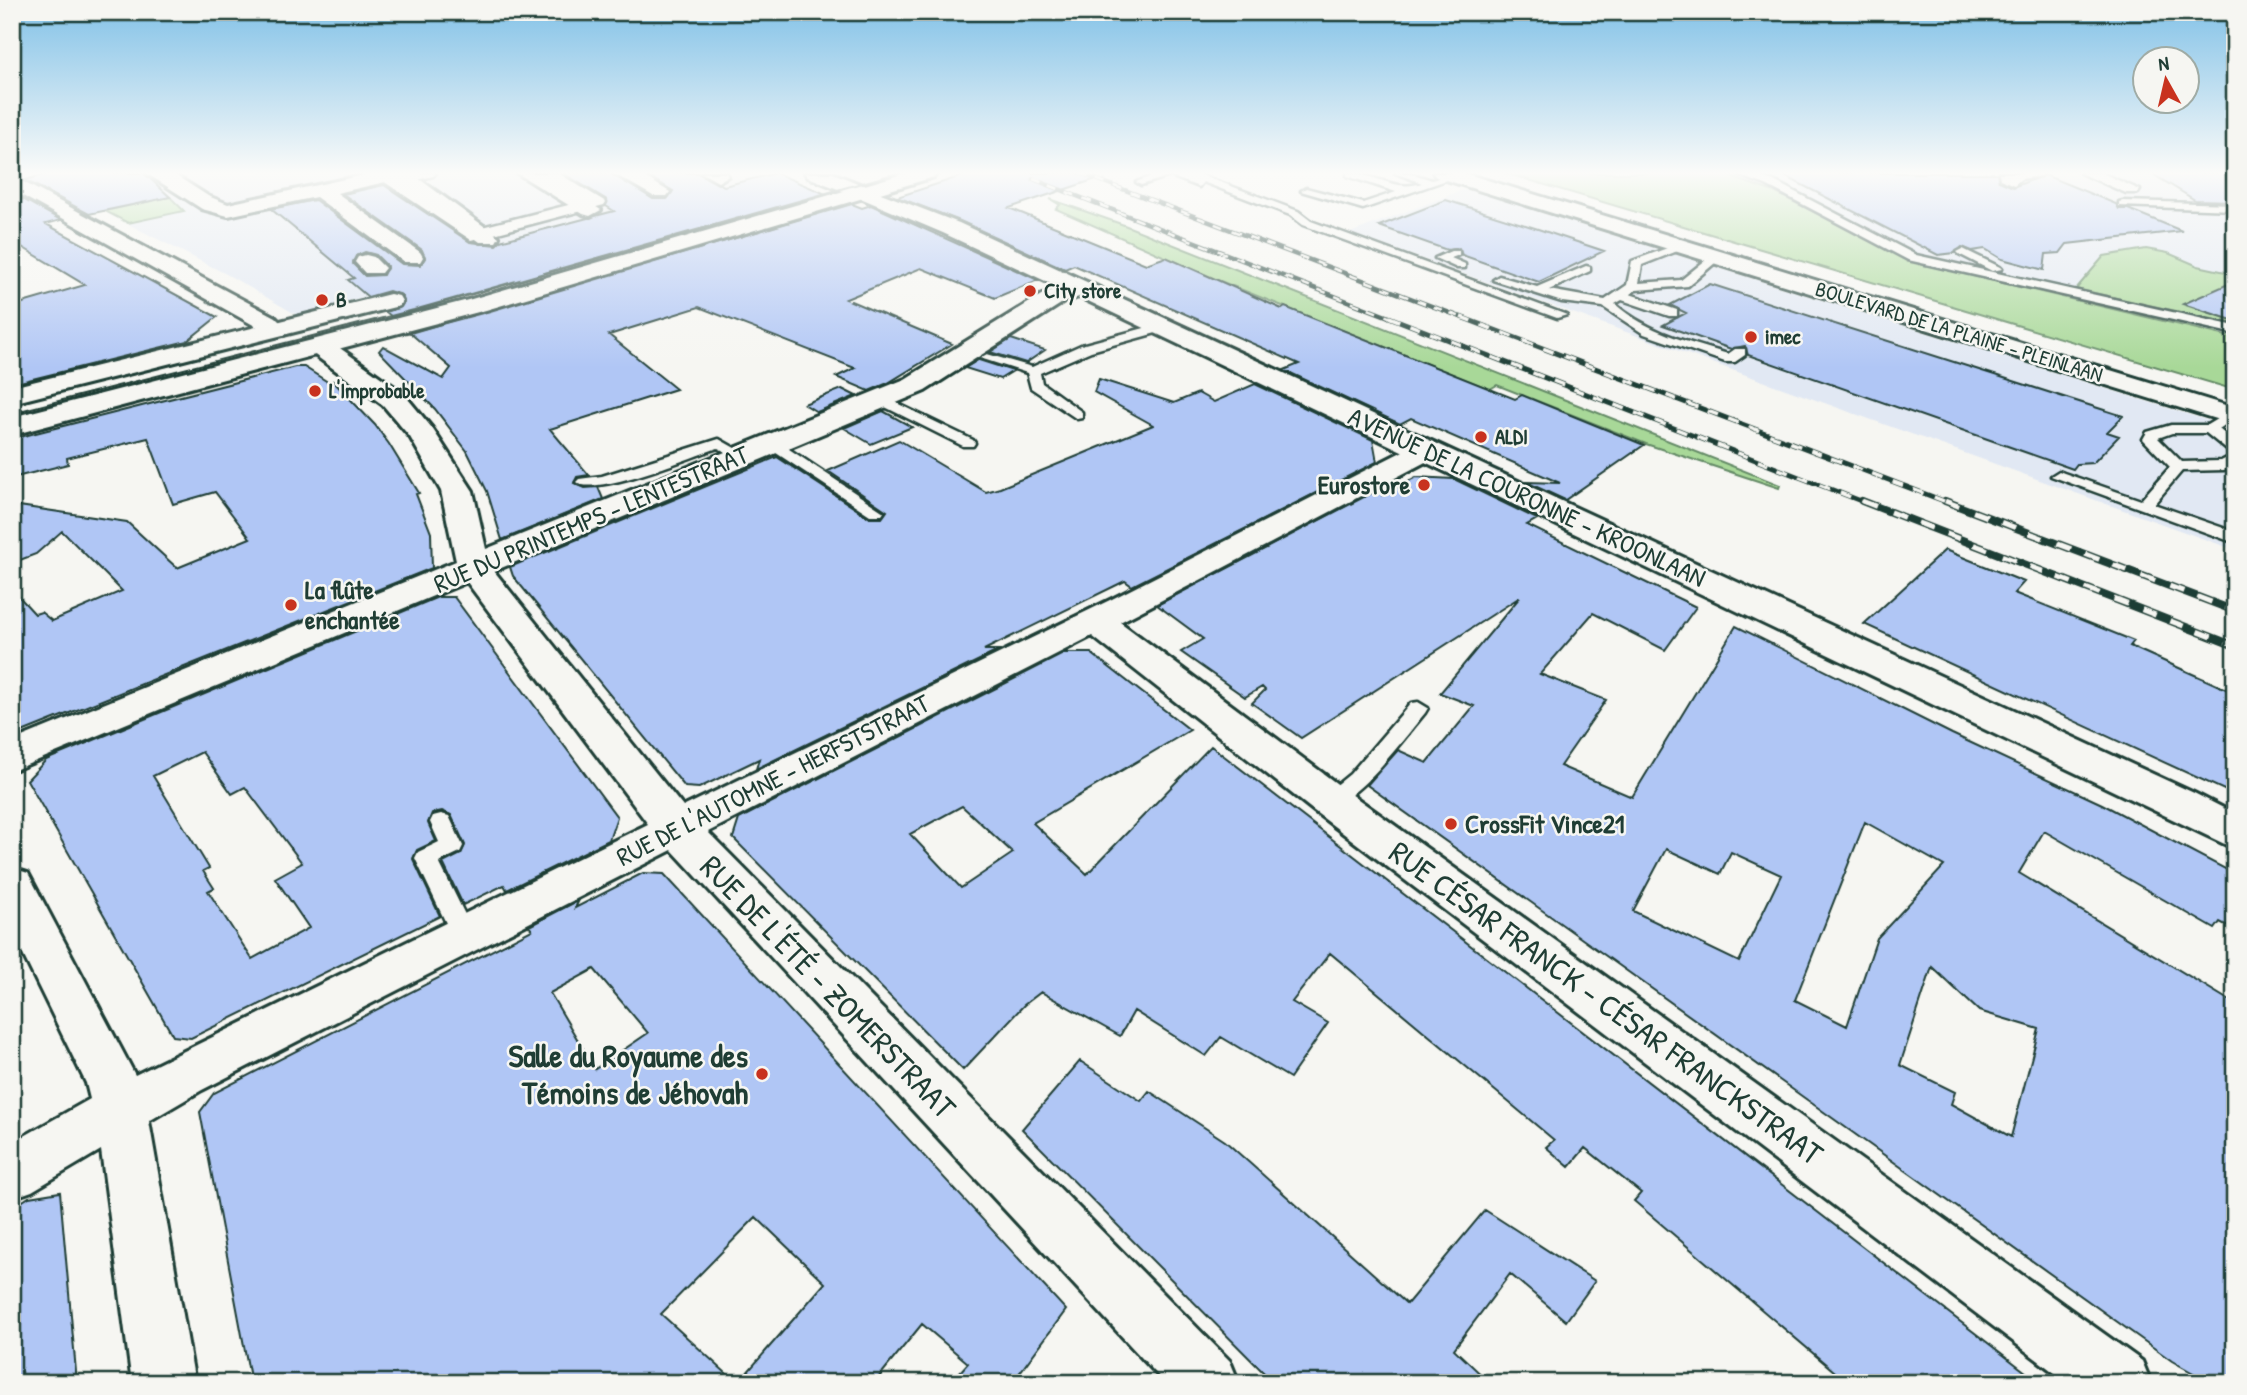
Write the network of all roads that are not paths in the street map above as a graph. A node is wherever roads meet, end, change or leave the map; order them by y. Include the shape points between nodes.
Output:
1 (116, 238) edge
2 (393, 238) edge
3 (705, 238) edge
4 (972, 238) edge
5 (1349, 238) edge
6 (1655, 238) edge
7 (1656, 238) edge
8 (1874, 238) edge
9 (1681, 246) junction
10 (408, 249) dead end
11 (1963, 252) dead end
12 (1455, 253) dead end
13 (1716, 257) junction
14 (1586, 269) dead end
15 (2018, 281) junction
16 (1633, 287) junction
17 (1080, 289) junction
18 (1538, 291) junction
19 (415, 295) dead end
20 (1620, 295) junction
21 (1607, 304) junction
22 (1673, 313) dead end
23 (1562, 315) dead end
24 (1163, 327) junction
25 (275, 330) junction
26 (2235, 330) edge
27 (321, 347) junction
28 (1740, 352) dead end
29 (987, 358) dead end
30 (1033, 371) junction
31 (12, 395) edge
32 (880, 399) junction
33 (2233, 412) edge
34 (1077, 415) dead end
35 (12, 426) edge
36 (2210, 429) junction
37 (968, 443) dead end
38 (772, 444) junction
39 (1427, 450) junction
40 (2235, 451) edge
41 (741, 456) junction
42 (2235, 459) edge
43 (2178, 467) junction
44 (2059, 475) dead end
45 (584, 482) dead end
46 (2144, 506) junction
47 (876, 512) dead end
48 (2235, 538) edge
49 (474, 568) junction
50 (1094, 620) junction
51 (1418, 708) dead end
52 (12, 757) edge
53 (1329, 800) junction
54 (441, 822) dead end
55 (677, 829) junction
56 (2235, 833) edge
57 (12, 885) edge
58 (463, 935) junction
59 (119, 1110) junction
60 (12, 1172) edge
61 (164, 1383) edge
62 (1208, 1383) edge
63 (2120, 1383) edge

1 - 25 street
2 - 10 street
3 - 27 street
4 - 17 street, AVENUE DE LA COURONNE - KROONLAAN
5 - 23 lane
6 - 9 street, BOULEVARD DE LA PLAINE - PLEINLAAN
7 - 33 street, BOULEVARD DE LA PLAINE - PLEINLAAN
8 - 15 lane via 1912,258
9 - 13 street, BOULEVARD DE LA PLAINE - PLEINLAAN
9 - 16 lane via 1636,263
11 - 15 lane
12 - 18 lane via 1441,258
13 - 16 lane via 1684,283
13 - 33 street, BOULEVARD DE LA PLAINE - PLEINLAAN
14 - 18 lane
15 - 26 lane
16 - 20 lane
17 - 24 street, AVENUE DE LA COURONNE - KROONLAAN
17 - 32 street, RUE DU PRINTEMPS - LENTESTRAAT via 1055,297 915,385
18 - 21 lane
19 - 25 street
20 - 21 lane
20 - 22 lane
21 - 28 lane via 1653,334 1730,359
24 - 30 lane via 1086,348
24 - 39 street, AVENUE DE LA COURONNE - KROONLAAN
25 - 31 street
27 - 35 street
27 - 49 street via 393,399 422,434 457,491
29 - 30 lane
30 - 34 lane via 1035,385
32 - 37 lane
32 - 38 street, RUE DU PRINTEMPS - LENTESTRAAT
33 - 36 lane
36 - 40 lane
36 - 43 lane via 2171,429 2152,435 2150,439
38 - 41 street, RUE DU PRINTEMPS - LENTESTRAAT
38 - 47 lane
39 - 50 street, RUE DE L'AUTOMNE - HERFSTSTRAAT
39 - 56 street, AVENUE DE LA COURONNE - KROONLAAN
41 - 45 lane via 719,443 604,481
41 - 49 street, RUE DU PRINTEMPS - LENTESTRAAT
42 - 43 lane via 2224,465
43 - 46 lane
44 - 46 lane
46 - 48 lane
49 - 52 street, RUE DU PRINTEMPS - LENTESTRAAT
49 - 55 street, RUE DE L'ÉTÉ - ZOMERSTRAAT
50 - 53 street, RUE CÉSAR FRANCK - CÉSAR FRANCKSTRAAT
50 - 55 street, RUE DE L'AUTOMNE - HERFSTSTRAAT
51 - 53 lane via 1357,779
53 - 63 street, RUE CÉSAR FRANCK - CÉSAR FRANCKSTRAAT
54 - 58 lane via 452,846 426,858
55 - 58 street, RUE DE L'AUTOMNE - HERFSTSTRAAT
55 - 62 street, RUE DE L'ÉTÉ - ZOMERSTRAAT
57 - 59 street via 112,1081
58 - 59 street, RUE DE L'AUTOMNE - HERFSTSTRAAT
59 - 60 street, RUE DE L'AUTOMNE - HERFSTSTRAAT
59 - 61 street

